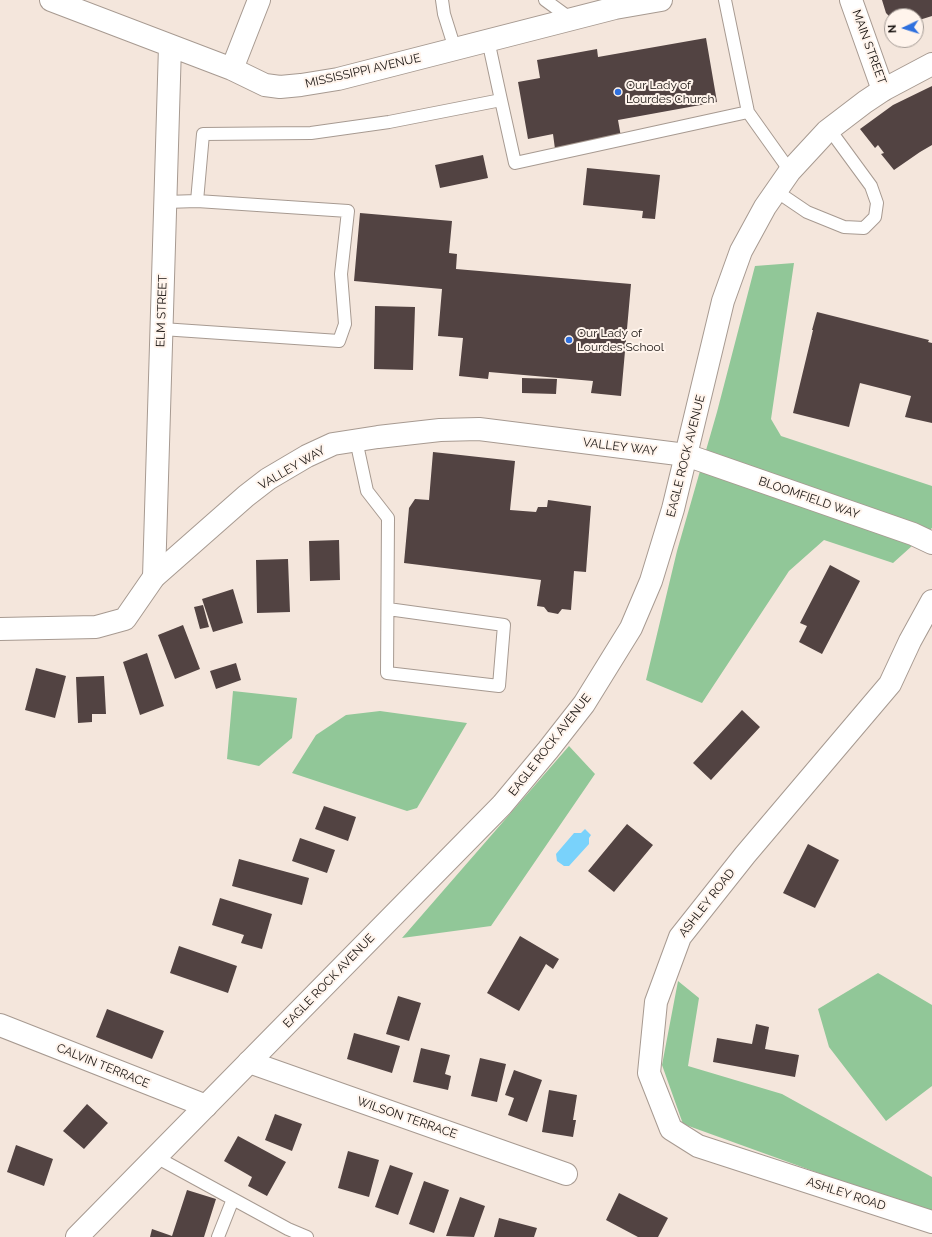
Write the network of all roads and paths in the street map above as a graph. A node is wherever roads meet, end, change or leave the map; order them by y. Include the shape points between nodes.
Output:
1 (51, 0) edge
2 (259, 0) edge
3 (442, 0) edge
4 (545, 0) edge
5 (661, 0) edge
6 (725, 0) edge
7 (851, 0) edge
8 (608, 5) edge
9 (571, 19) junction
10 (488, 40) junction
11 (170, 46) junction
12 (455, 49) junction
13 (932, 64) edge
14 (232, 69) junction
15 (883, 90) junction
16 (501, 100) junction
17 (748, 112) junction
18 (830, 130) junction
19 (790, 171) junction
20 (776, 191) junction
21 (197, 200) junction
22 (166, 202) junction
23 (162, 330) junction
24 (356, 440) junction
25 (686, 455) junction
26 (932, 543) edge
27 (154, 577) junction
28 (932, 601) edge
29 (388, 609) junction
30 (0, 629) edge
31 (0, 1025) edge
32 (249, 1062) junction
33 (206, 1106) junction
34 (156, 1157) junction
35 (566, 1174) dead end
36 (233, 1199) junction
37 (932, 1222) edge
38 (286, 1233) edge
39 (77, 1237) edge
40 (218, 1237) edge
41 (308, 1237) edge

1 - 11 street, MISSISSIPPI AVENUE
2 - 14 street
3 - 12 lane
4 - 9 lane
5 - 8 street, MISSISSIPPI AVENUE
6 - 17 lane
7 - 15 street, MAIN STREET
8 - 9 street, MISSISSIPPI AVENUE
9 - 10 street, MISSISSIPPI AVENUE
10 - 12 street, MISSISSIPPI AVENUE
10 - 16 lane
11 - 14 street, MISSISSIPPI AVENUE
11 - 22 street, ELM STREET
12 - 14 street, MISSISSIPPI AVENUE via 338,79 280,87 265,85
13 - 15 street, MAIN STREET
15 - 18 street, EAGLE ROCK AVENUE
16 - 17 lane via 516,163
16 - 21 lane via 389,122 311,133 203,134
17 - 19 lane
18 - 19 street, EAGLE ROCK AVENUE
18 - 20 lane via 871,186 876,203 875,217 864,228 844,227 807,212
19 - 20 street, EAGLE ROCK AVENUE
20 - 25 street, EAGLE ROCK AVENUE via 741,250 723,301
21 - 22 lane
21 - 23 lane via 348,210 341,274 345,324 339,341
22 - 23 street, ELM STREET
23 - 27 street, ELM STREET
24 - 25 street, VALLEY WAY via 440,430 479,429
24 - 27 street, VALLEY WAY via 333,444 268,479
24 - 29 lane via 367,491 388,518
25 - 26 street, BLOOMFIELD WAY via 913,534
25 - 32 street, EAGLE ROCK AVENUE via 651,581 631,628 584,704 502,805
27 - 30 street, VALLEY WAY via 125,619 96,627
28 - 37 street, ASHLEY ROAD via 910,640 890,684 745,855 680,937 656,1002 649,1074 671,1129 698,1146
29 - 29 lane via 387,673 499,686 504,625
31 - 33 street, CALVIN TERRACE
32 - 33 street, EAGLE ROCK AVENUE
32 - 35 street, WILSON TERRACE
33 - 34 street, EAGLE ROCK AVENUE
34 - 36 lane
34 - 39 street, EAGLE ROCK AVENUE
36 - 38 lane
36 - 40 lane
38 - 41 lane

